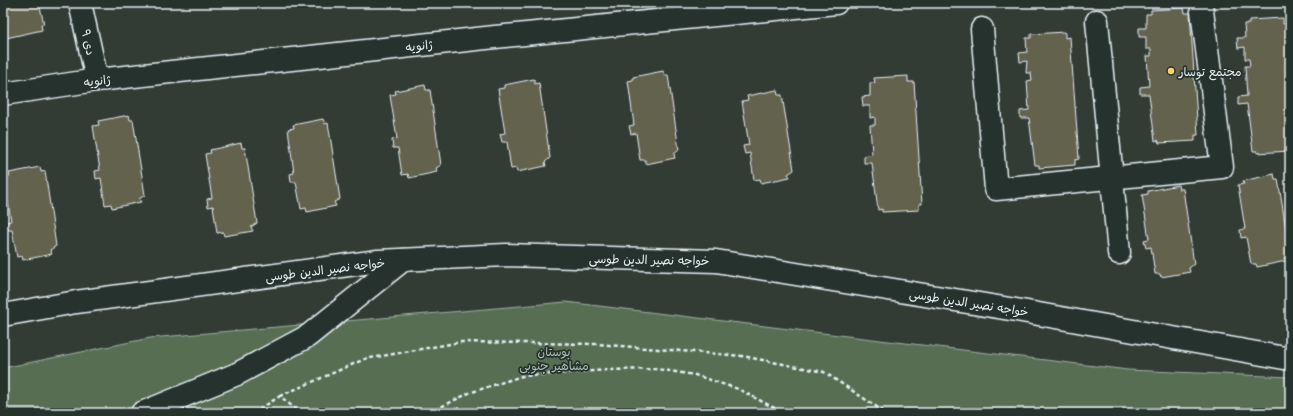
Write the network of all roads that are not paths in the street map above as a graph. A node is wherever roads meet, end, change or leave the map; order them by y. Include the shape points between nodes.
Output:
1 (80, 3) edge
2 (836, 3) edge
3 (1201, 3) edge
4 (1097, 21) dead end
5 (982, 30) dead end
6 (97, 80) junction
7 (3, 94) edge
8 (1111, 178) junction
9 (1119, 253) dead end
10 (403, 260) junction
11 (3, 316) edge
12 (1290, 359) edge
13 (142, 413) edge

1 - 6 street, ۹ دی
2 - 6 street, ژانویه
3 - 8 street via 1222,167
4 - 8 street
5 - 8 street via 996,189
6 - 7 street, ژانویه
8 - 9 street
10 - 11 street, خواجه نصیر الدین طوسی via 378,261 76,302
10 - 12 street, خواجه نصیر الدین طوسی via 506,256 716,261 1016,310
10 - 13 street via 308,336 237,374

